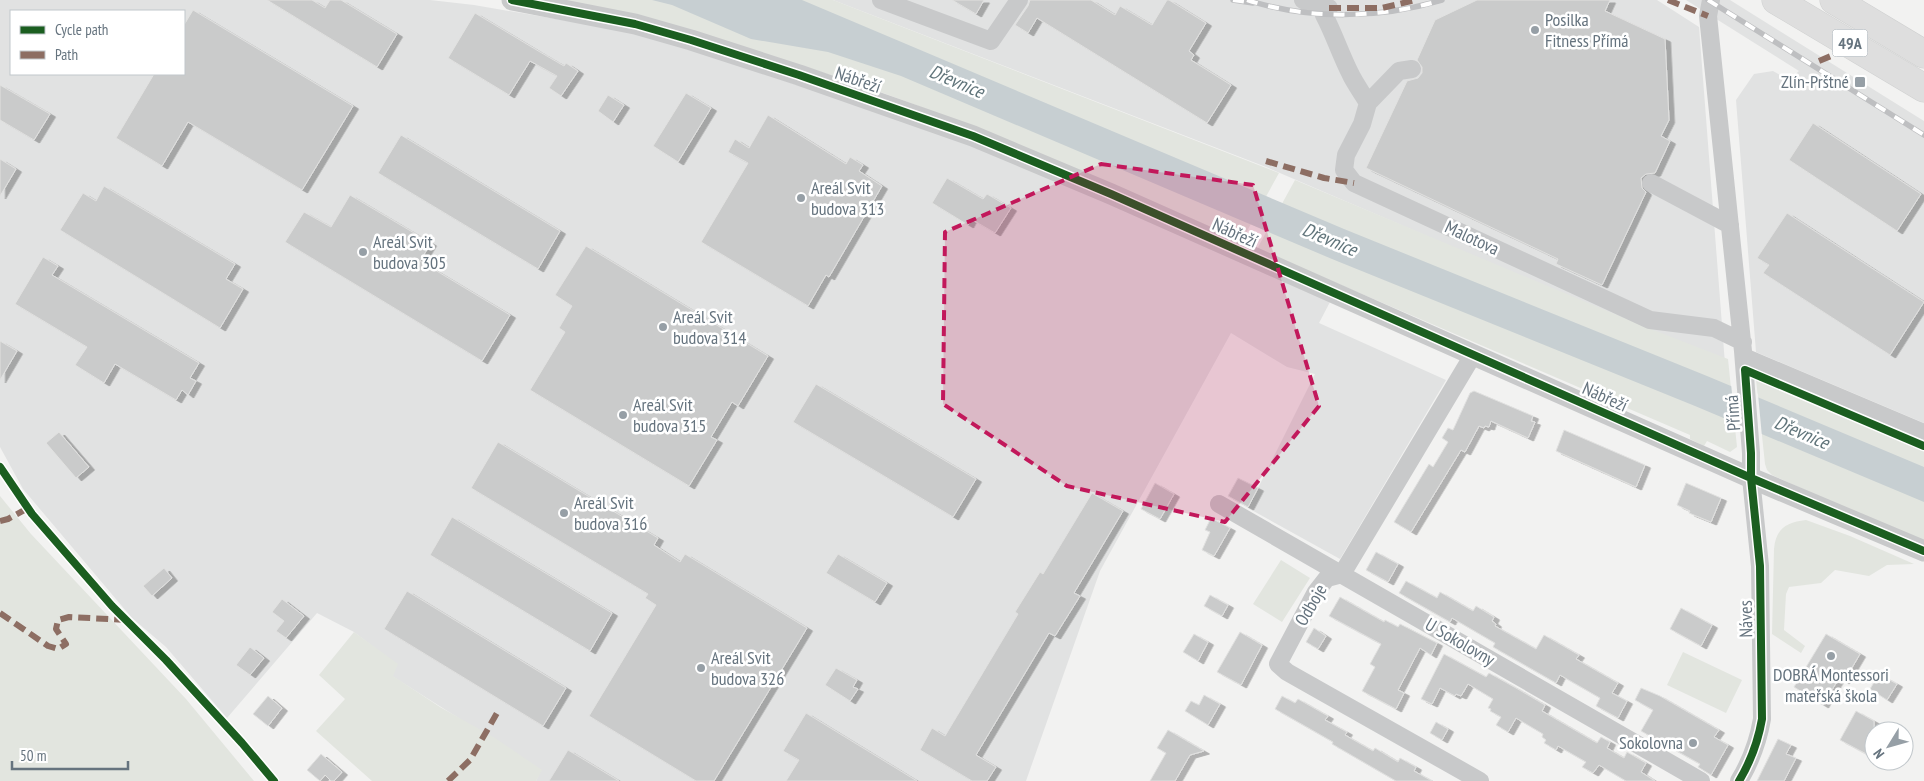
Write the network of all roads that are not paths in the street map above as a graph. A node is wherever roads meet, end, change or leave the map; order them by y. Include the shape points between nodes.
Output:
1 (512, 0) edge
2 (882, 0) edge
3 (1019, 0) edge
4 (1304, 0) edge
5 (1711, 0) edge
6 (1776, 0) edge
7 (1834, 0) edge
8 (1924, 54) edge
9 (1412, 69) dead end
10 (1924, 88) edge
11 (1368, 103) junction
12 (1651, 183) dead end
13 (1730, 225) junction
14 (1473, 355) junction
15 (1744, 357) junction
16 (1924, 433) edge
17 (1752, 453) joint
18 (1751, 478) junction
19 (1219, 504) dead end
20 (1924, 551) edge
21 (1342, 574) junction
22 (1480, 781) edge
23 (1700, 781) edge
24 (1739, 781) edge

1 - 14 street, Nábřeží via 635,24 691,40 973,136
2 - 3 street via 991,41
4 - 11 street via 1329,8 1324,15 1336,36 1350,75
5 - 13 street, Přímá via 1708,16
6 - 10 main road, 49A
7 - 8 main road, 49A
9 - 11 street via 1399,71
11 - 15 street, Malotova via 1362,124 1346,155 1344,170 1354,183 1650,320 1714,328
12 - 13 street
13 - 15 street, Přímá
14 - 18 street, Nábřeží
14 - 21 street, Odboje
15 - 16 street, Malotova
15 - 17 street, Přímá
17 - 18 street, Náves
18 - 20 street, Nábřeží
18 - 24 street, Náves via 1760,566 1762,718 1759,736
19 - 21 street, U Sokolovny
21 - 22 street, Odboje via 1327,578 1316,592 1278,664
21 - 23 street, U Sokolovny

